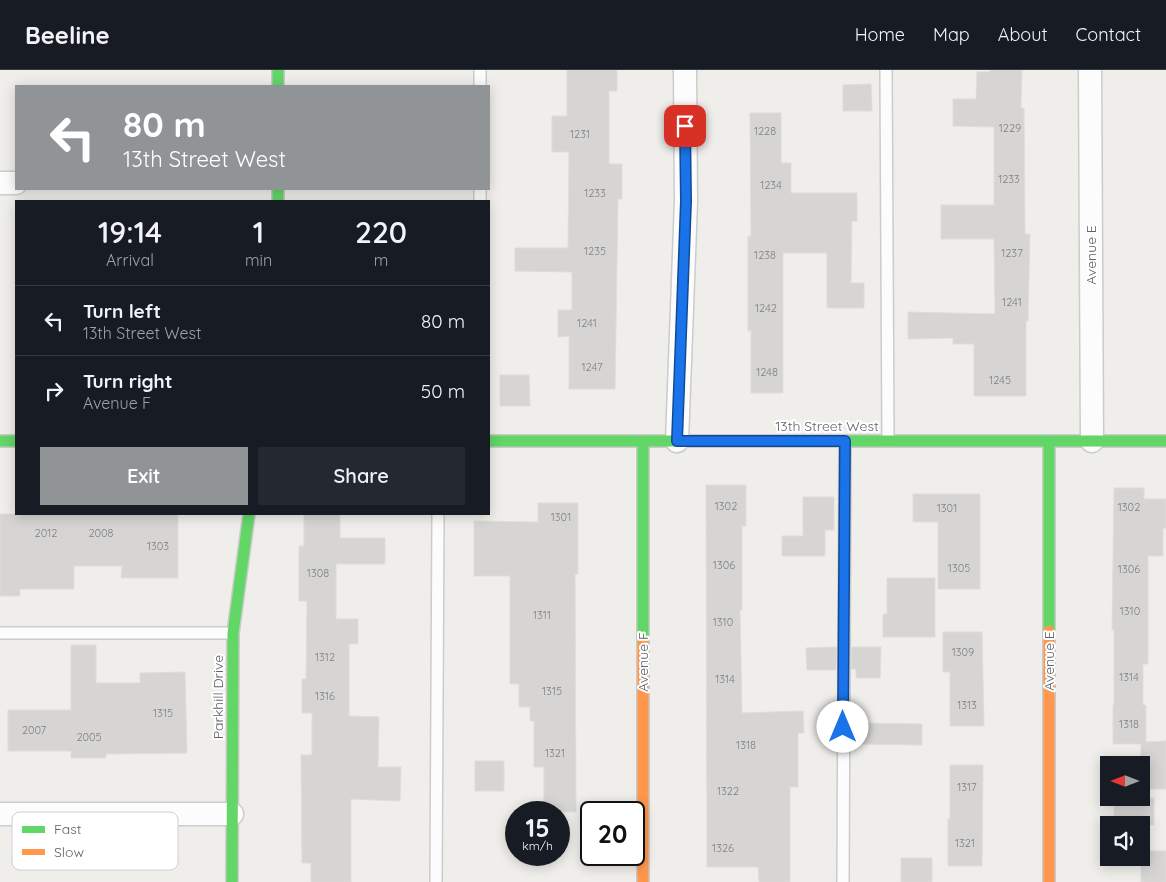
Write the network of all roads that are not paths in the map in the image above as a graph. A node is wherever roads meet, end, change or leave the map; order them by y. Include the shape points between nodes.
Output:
1 (278, 70) edge
2 (480, 70) edge
3 (685, 70) edge
4 (886, 70) edge
5 (1090, 70) edge
6 (278, 85) edge
7 (480, 85) edge
8 (0, 183) edge
9 (15, 183) edge
10 (0, 441) edge
11 (15, 441) edge
12 (490, 441) edge
13 (643, 441) junction
14 (677, 441) junction
15 (845, 441) junction
16 (888, 441) junction
17 (1049, 441) junction
18 (1092, 441) junction
19 (1166, 441) edge
20 (249, 515) edge
21 (438, 515) edge
22 (0, 633) edge
23 (233, 633) junction
24 (178, 814) edge
25 (232, 814) junction
26 (232, 882) edge
27 (436, 882) edge
28 (643, 882) edge
29 (843, 882) edge
30 (1049, 882) edge

1 - 6 street
2 - 7 lane
3 - 14 street via 686,201
4 - 16 lane
5 - 18 street, Avenue E
8 - 9 street
10 - 11 street
12 - 13 street, 13th Street West
13 - 14 street, 13th Street West
13 - 28 street, Avenue F
14 - 15 street, 13th Street West
15 - 16 street, 13th Street West
15 - 29 lane
16 - 17 street, 13th Street West
17 - 18 street, 13th Street West
17 - 30 street, Avenue E
18 - 19 street, 13th Street West
20 - 23 street, Parkhill Drive
21 - 27 lane
22 - 23 lane
23 - 25 street, Parkhill Drive
24 - 25 street
25 - 26 street, Parkhill Drive

